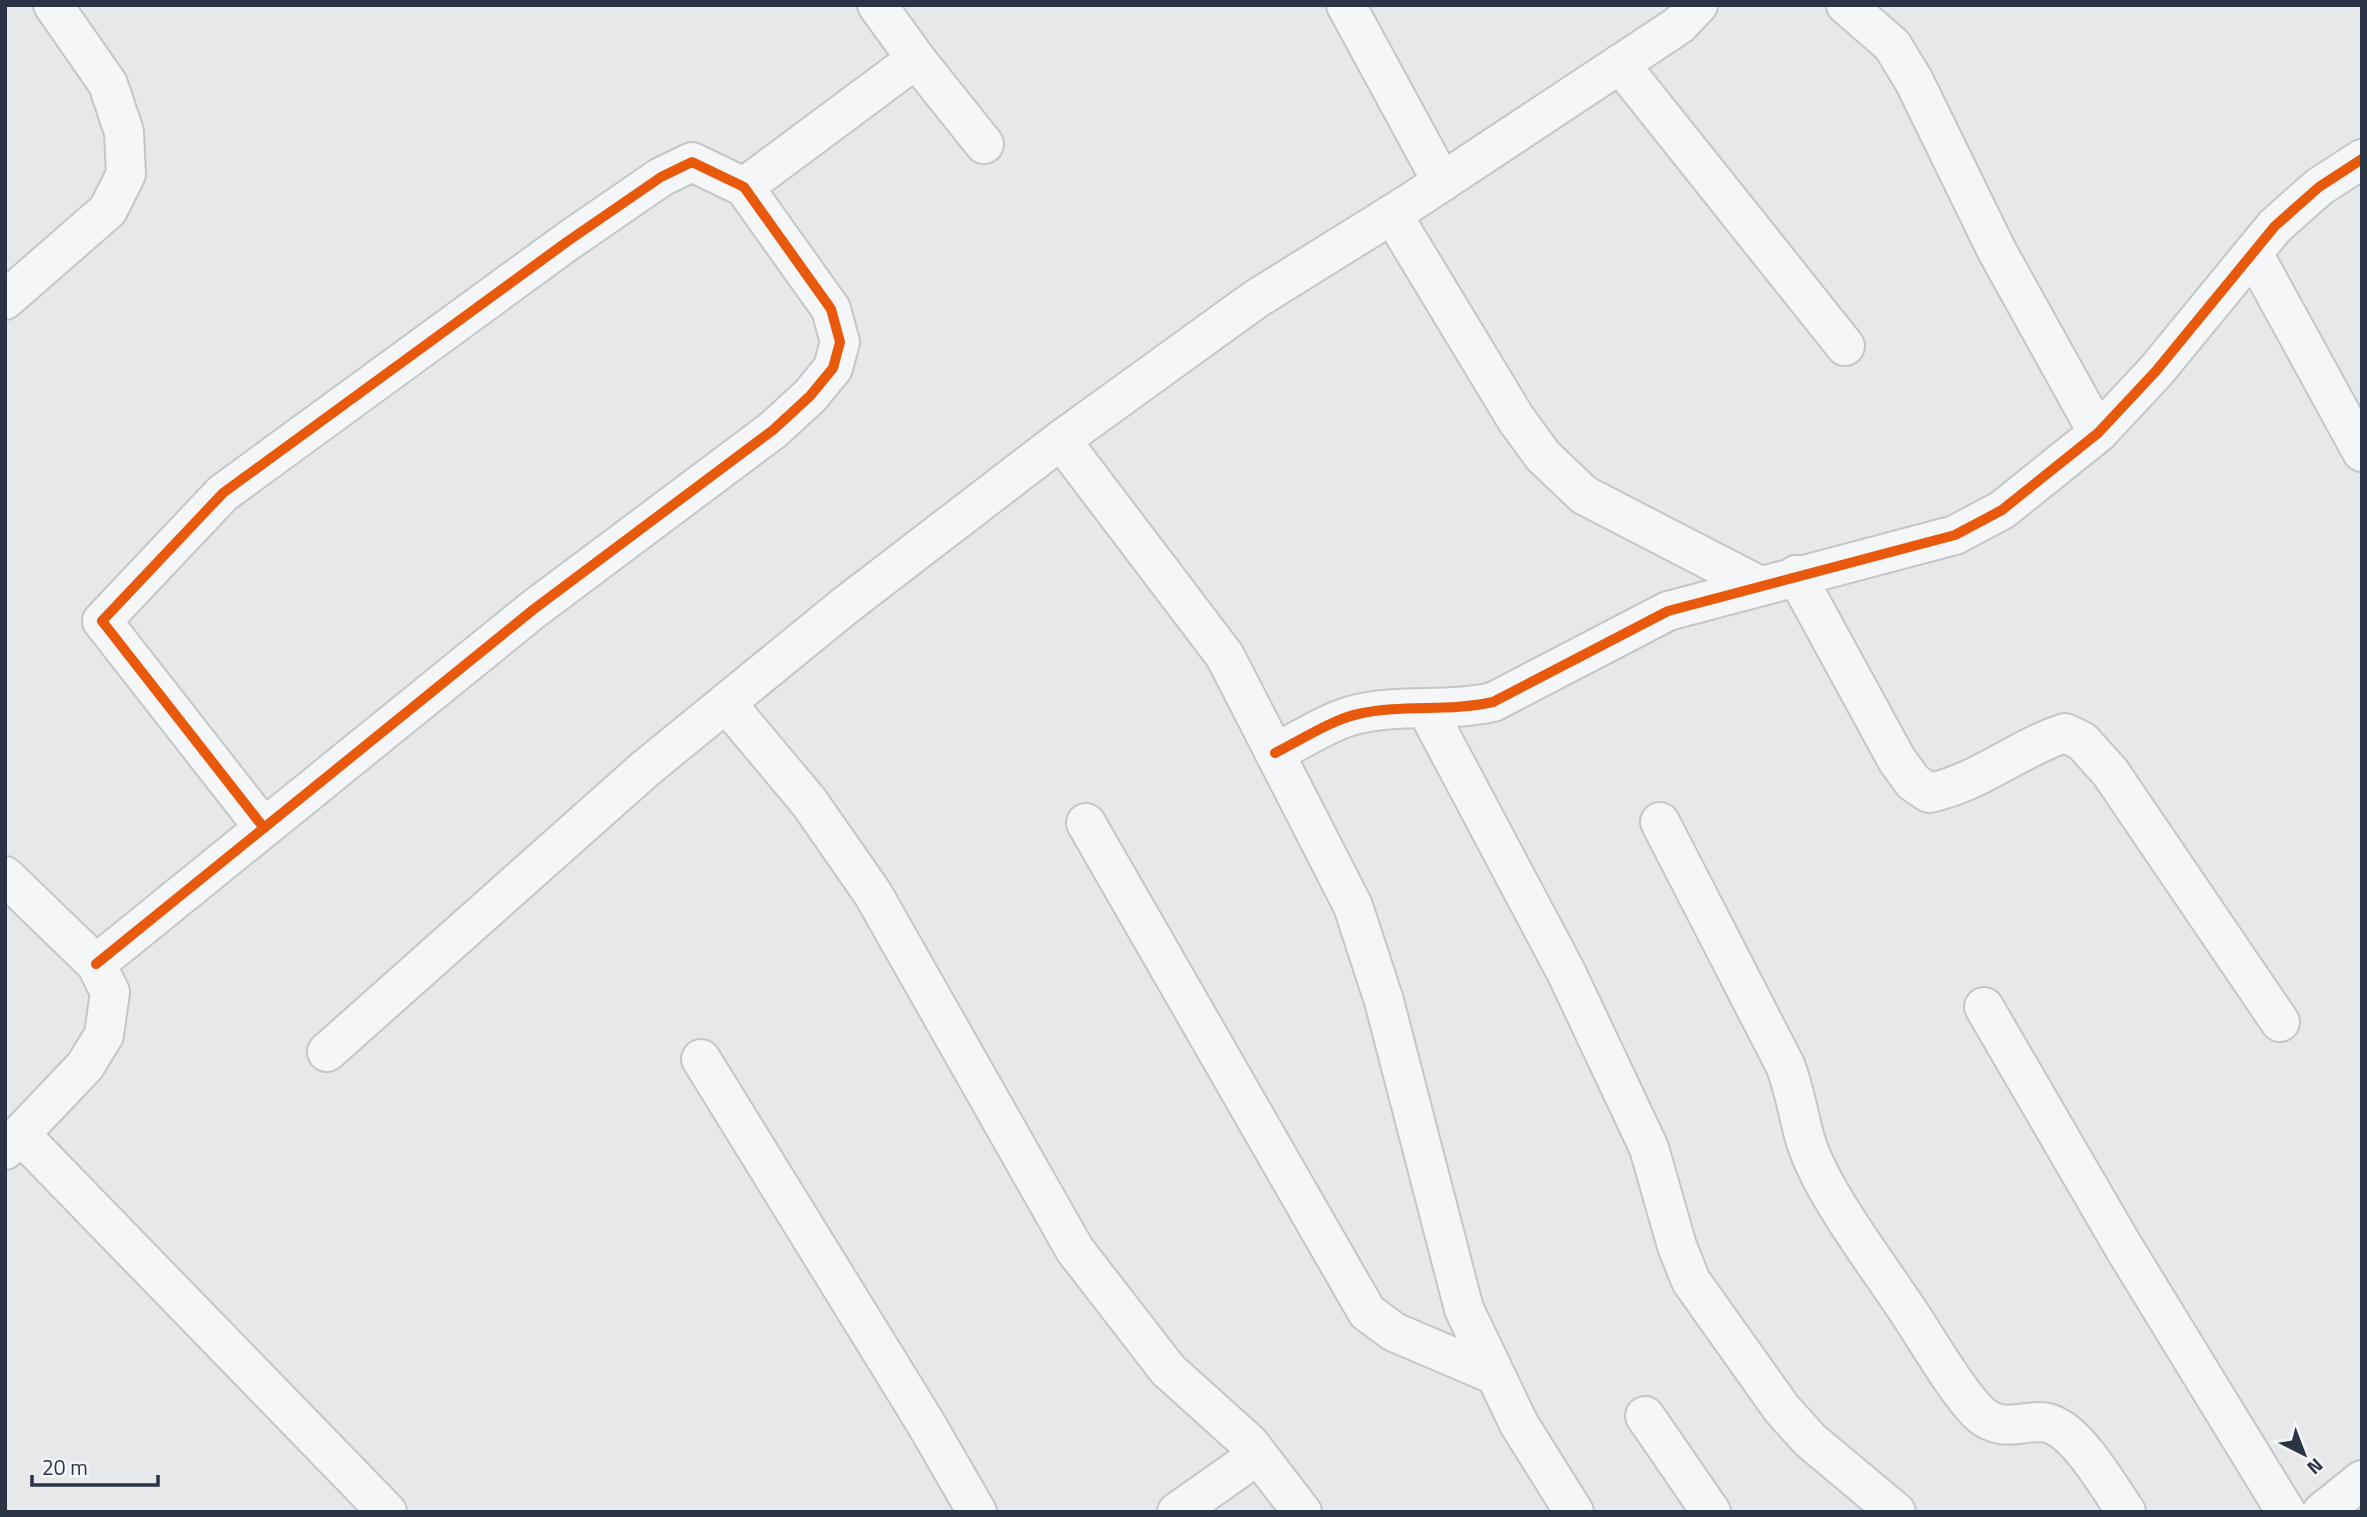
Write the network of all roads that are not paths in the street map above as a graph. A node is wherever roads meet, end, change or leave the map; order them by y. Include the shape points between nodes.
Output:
1 (53, 5) edge
2 (877, 5) edge
3 (1346, 5) edge
4 (1698, 5) edge
5 (1846, 5) edge
6 (916, 60) junction
7 (1620, 64) junction
8 (984, 144) dead end
9 (2362, 159) edge
10 (1442, 182) junction
11 (744, 187) junction
12 (1392, 214) junction
13 (2253, 253) junction
14 (5, 300) edge
15 (1845, 346) dead end
16 (2098, 433) junction
17 (1061, 440) junction
18 (2362, 452) edge
19 (1797, 575) junction
20 (1758, 585) junction
21 (726, 703) junction
22 (1427, 710) junction
23 (1275, 752) junction
24 (1086, 822) dead end
25 (1660, 822) dead end
26 (264, 828) junction
27 (5, 876) edge
28 (96, 964) junction
29 (1984, 1007) dead end
30 (2280, 1022) dead end
31 (327, 1052) dead end
32 (701, 1059) dead end
33 (13, 1143) edge
34 (1495, 1375) junction
35 (1645, 1416) dead end
36 (1258, 1454) junction
37 (2362, 1480) edge
38 (387, 1512) edge
39 (976, 1512) edge
40 (1177, 1512) edge
41 (1302, 1512) edge
42 (1574, 1512) edge
43 (1711, 1512) edge
44 (1896, 1512) edge
45 (2126, 1512) edge
46 (2287, 1512) edge
47 (2322, 1512) edge

1 - 14 street via 108,84 124,132 126,174 108,210
2 - 6 street
3 - 10 street
4 - 7 street via 1679,25
5 - 16 street via 1892,46 1914,81 1997,251
6 - 8 street
6 - 11 street
7 - 10 street
7 - 15 street
9 - 13 street via 2319,187
10 - 12 street
11 - 26 street via 831,309 840,342 833,368 773,430 534,610
11 - 26 street via 692,162 661,177 223,493 102,621
12 - 17 street via 1256,299
12 - 20 street via 1543,456 1584,495
13 - 16 street
13 - 18 street
16 - 19 street via 2002,510 1955,535
17 - 21 street
17 - 23 street via 1225,656
19 - 20 street
19 - 30 street via 1867,708 1913,782 1929,793 1952,788 2042,741 2065,733 2082,741 2110,772
20 - 22 street via 1668,611 1493,702
21 - 31 street via 645,769
21 - 36 street via 809,802 873,894 1075,1250 1168,1370
22 - 23 street via 1356,715
22 - 44 street via 1566,972 1649,1148 1691,1281 1810,1440
23 - 34 street via 1353,906 1384,1001 1464,1309
24 - 34 street via 1367,1312 1394,1332
25 - 45 street via 1785,1066 1806,1142 1823,1180 1941,1361 1980,1414 1998,1424 2049,1423 2064,1431
26 - 28 street
27 - 28 street
28 - 33 street via 110,992 104,1035 85,1066
29 - 46 street via 2123,1246
32 - 39 street
33 - 38 street
34 - 42 street via 1519,1424
35 - 43 street
36 - 40 street
36 - 41 street
37 - 47 street

